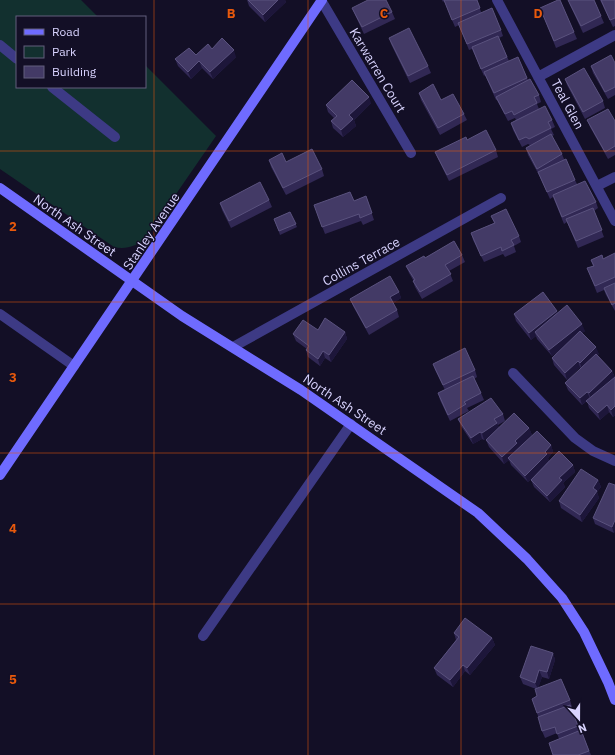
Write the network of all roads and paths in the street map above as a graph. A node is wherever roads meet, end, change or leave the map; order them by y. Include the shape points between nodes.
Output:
1 (322, 0) edge
2 (497, 0) edge
3 (615, 35) edge
4 (0, 45) edge
5 (16, 58) edge
6 (538, 77) junction
7 (53, 88) edge
8 (115, 137) dead end
9 (411, 153) dead end
10 (615, 177) edge
11 (597, 186) junction
12 (0, 188) edge
13 (501, 198) dead end
14 (615, 221) edge
15 (133, 281) junction
16 (0, 314) edge
17 (233, 347) junction
18 (74, 366) junction
19 (513, 373) dead end
20 (351, 424) junction
21 (615, 461) edge
22 (0, 475) edge
23 (203, 636) dead end
24 (612, 680) edge
25 (615, 700) edge

1 - 9 street, Karwarren Court
1 - 15 main road, Stanley Avenue
2 - 6 street, Teal Glen
3 - 6 street
4 - 5 street
6 - 11 street, Teal Glen
7 - 8 street
10 - 11 street
11 - 14 street, Teal Glen
12 - 15 main road, North Ash Street
13 - 17 street, Collins Terrace
15 - 17 main road, North Ash Street via 182,316
15 - 18 main road, Stanley Avenue
16 - 18 street
17 - 20 main road, North Ash Street
18 - 22 main road, Stanley Avenue
19 - 21 street via 576,438 593,451
20 - 23 street
20 - 24 main road, North Ash Street via 478,513 527,559 562,598
24 - 25 main road, North Ash Street

